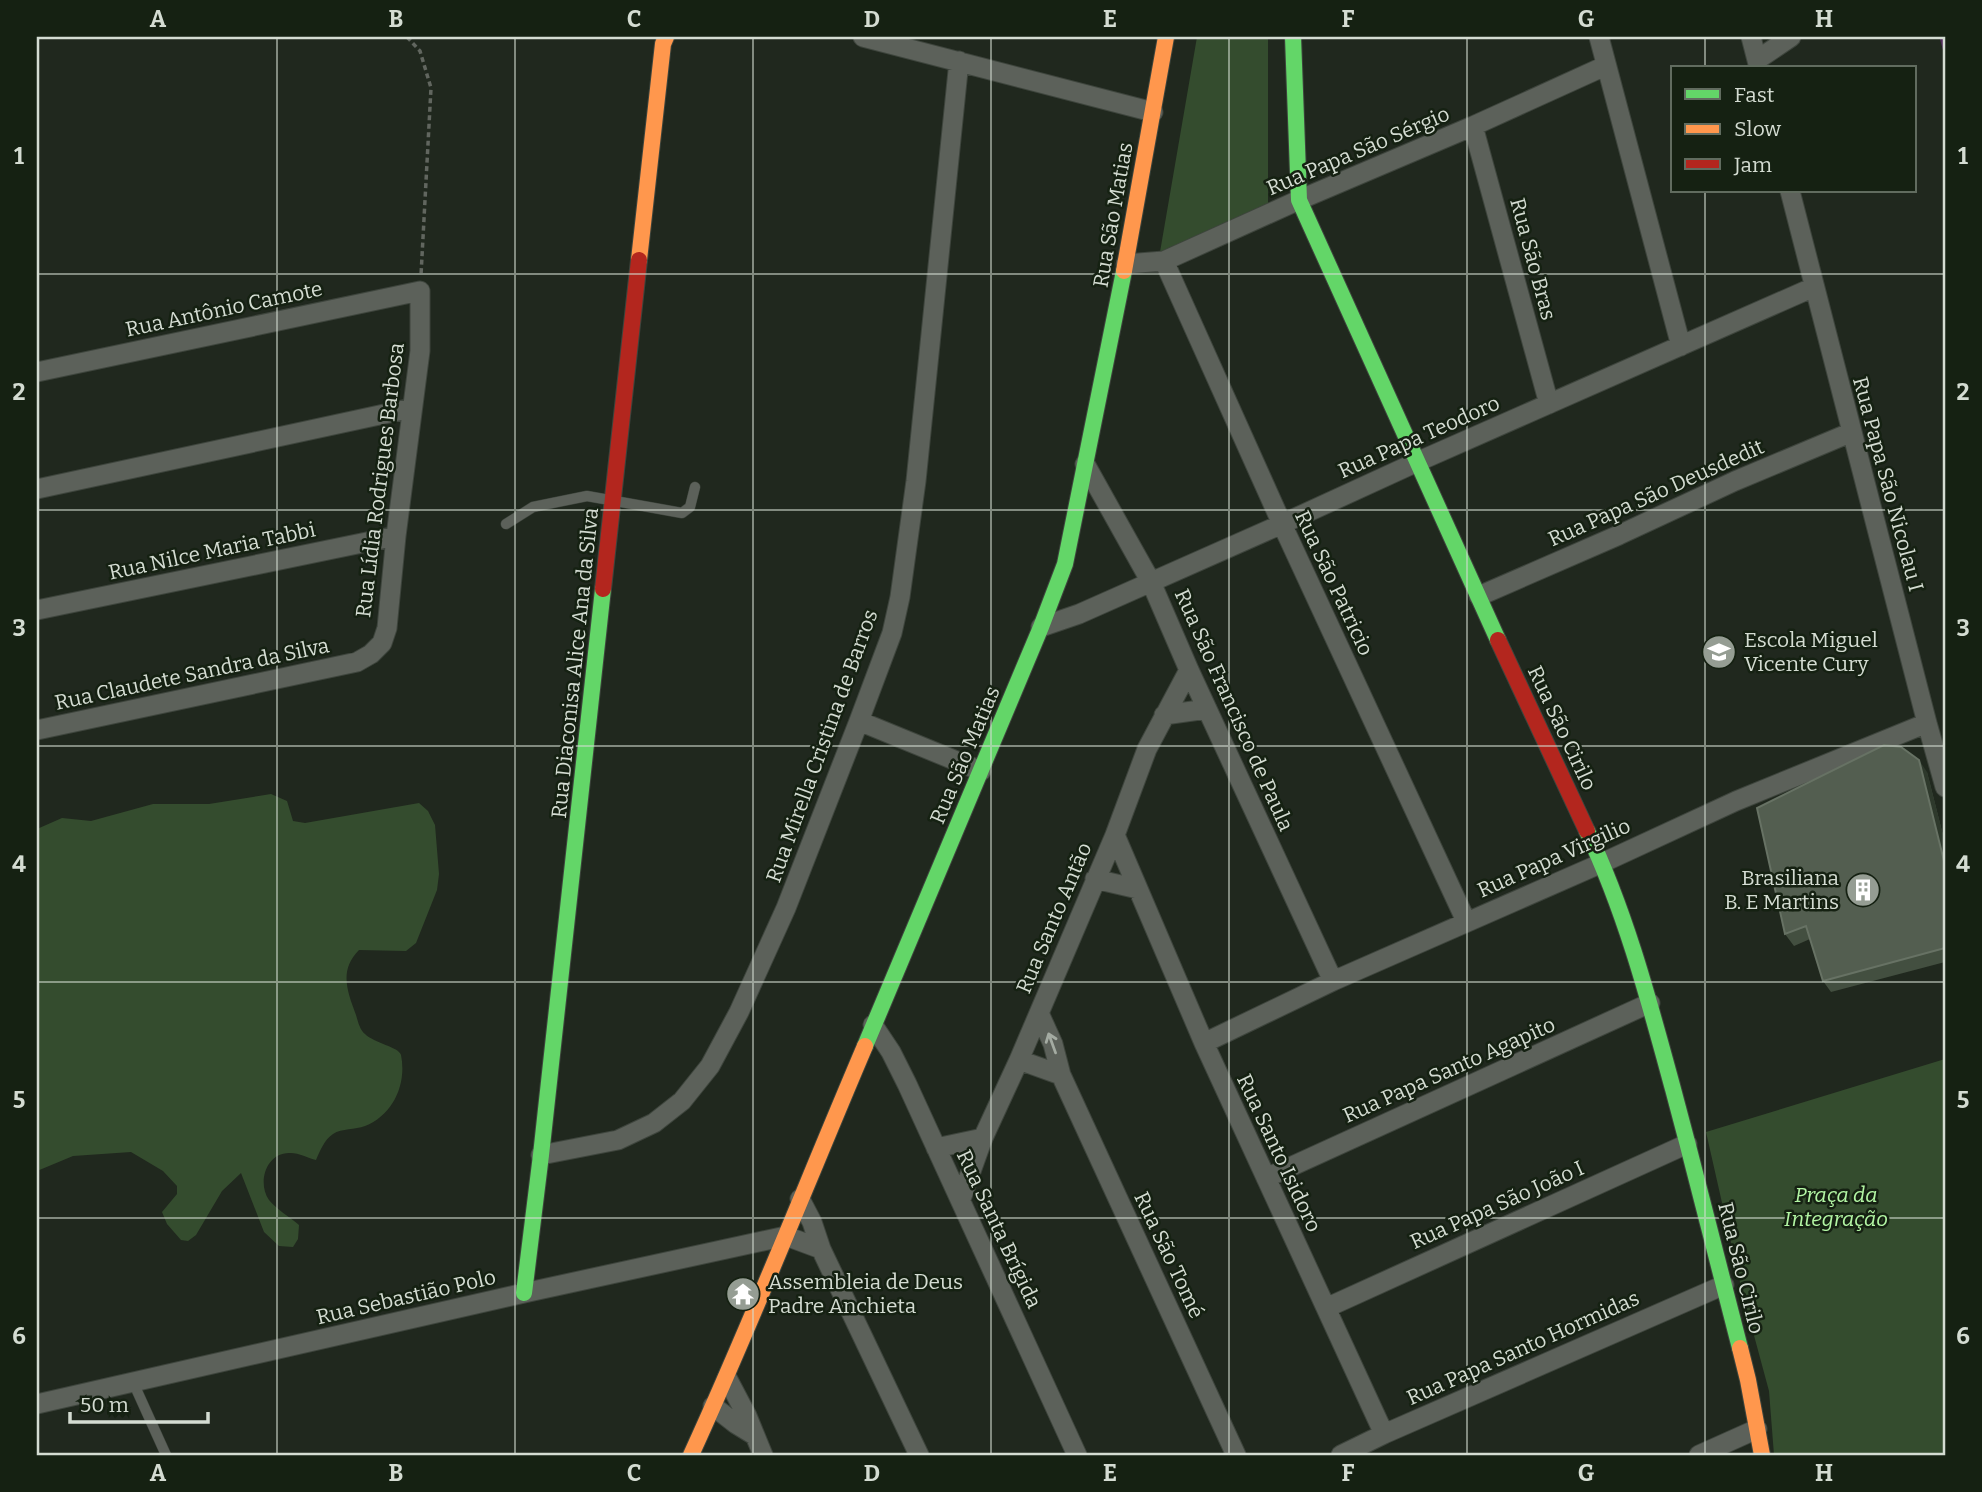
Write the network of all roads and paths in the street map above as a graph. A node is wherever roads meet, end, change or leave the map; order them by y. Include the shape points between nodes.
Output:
1 (407, 37) edge
2 (666, 37) edge
3 (863, 37) edge
4 (1166, 37) edge
5 (1599, 37) edge
6 (1751, 37) edge
7 (1791, 37) edge
8 (1296, 38) edge
9 (959, 61) junction
10 (1758, 64) edge
11 (1605, 66) junction
12 (1153, 112) junction
13 (1473, 126) junction
14 (1790, 192) edge
15 (1298, 200) junction
16 (1164, 261) junction
17 (1126, 264) junction
18 (1814, 287) junction
19 (420, 291) junction
20 (1681, 346) junction
21 (37, 372) edge
22 (1549, 404) junction
23 (412, 408) junction
24 (1852, 432) junction
25 (1417, 462) junction
26 (1085, 464) junction
27 (695, 487) dead end
28 (37, 489) edge
29 (614, 501) junction
30 (506, 524) dead end
31 (1282, 524) junction
32 (396, 536) junction
33 (1151, 582) junction
34 (1479, 596) junction
35 (37, 610) edge
36 (1041, 627) junction
37 (357, 662) joint
38 (1189, 670) junction
39 (1208, 709) junction
40 (1164, 715) junction
41 (859, 721) junction
42 (1927, 723) junction
43 (37, 730) edge
44 (981, 771) junction
45 (1945, 787) edge
46 (1115, 835) junction
47 (1602, 863) junction
48 (1095, 879) junction
49 (1138, 889) junction
50 (1466, 921) junction
51 (1333, 981) junction
52 (1650, 1003) junction
53 (1039, 1013) junction
54 (873, 1025) junction
55 (1204, 1043) junction
56 (1019, 1060) junction
57 (1061, 1075) junction
58 (983, 1138) junction
59 (1687, 1144) junction
60 (936, 1148) junction
61 (541, 1155) junction
62 (1266, 1178) junction
63 (800, 1199) junction
64 (961, 1199) junction
65 (786, 1236) junction
66 (821, 1250) junction
67 (1724, 1285) junction
68 (524, 1293) junction
69 (1326, 1308) junction
70 (727, 1378) junction
71 (133, 1382) junction
72 (37, 1404) edge
73 (713, 1406) junction
74 (1757, 1429) junction
75 (1384, 1434) junction
76 (754, 1435) junction
77 (166, 1455) edge
78 (691, 1455) edge
79 (763, 1455) edge
80 (919, 1455) edge
81 (1077, 1455) edge
82 (1236, 1455) edge
83 (1341, 1455) edge
84 (1699, 1455) edge
85 (1762, 1455) edge

1 - 19 path via 420,51 431,88
2 - 29 street, Rua Diaconisa Alice Ana da Silva
3 - 9 street
4 - 12 street, Rua São Matias
5 - 11 street
6 - 10 street
7 - 10 street
8 - 15 street, Rua São Cirilo
9 - 12 street
9 - 41 street, Rua Mirella Cristina de Barros via 900,597 892,633
11 - 13 street, Rua Papa São Sérgio
11 - 20 street
12 - 17 street, Rua São Matias
13 - 15 street, Rua Papa São Sérgio
13 - 22 street, Rua São Bras
14 - 18 street, Rua Papa São Nicolau I
15 - 16 street, Rua Papa São Sérgio
15 - 25 street, Rua São Cirilo
16 - 17 street, Rua Papa São Sérgio
16 - 31 street, Rua São Patricio
17 - 26 street, Rua São Matias
18 - 20 street, Rua Papa Teodoro
18 - 24 street, Rua Papa São Nicolau I
19 - 21 street, Rua Antônio Camote
19 - 23 street, Rua Lídia Rodrigues Barbosa via 420,351
20 - 22 street, Rua Papa Teodoro
22 - 25 street, Rua Papa Teodoro
23 - 28 street
23 - 32 street, Rua Lídia Rodrigues Barbosa
24 - 34 street, Rua Papa São Deusdedit
24 - 42 street, Rua Papa São Nicolau I
25 - 31 street, Rua Papa Teodoro
25 - 34 street, Rua São Cirilo
26 - 33 street, Rua São Francisco de Paula
26 - 36 street, Rua São Matias via 1065,564
27 - 29 lane via 690,507 682,513
29 - 30 lane via 587,496 533,507
29 - 61 street, Rua Diaconisa Alice Ana da Silva
31 - 33 street, Rua Papa Teodoro
31 - 50 street, Rua São Patricio
32 - 35 street, Rua Nilce Maria Tabbi
32 - 37 street, Rua Lídia Rodrigues Barbosa via 387,628 382,643
33 - 36 street, Rua Papa Teodoro
33 - 38 street, Rua São Francisco de Paula
34 - 47 street, Rua São Cirilo
36 - 44 street, Rua São Matias
37 - 43 street, Rua Claudete Sandra da Silva
38 - 39 street, Rua São Francisco de Paula
38 - 40 street, Rua Santo Antão
39 - 40 street
39 - 51 street, Rua São Francisco de Paula
40 - 46 street, Rua Santo Antão
41 - 44 street
41 - 61 street, Rua Mirella Cristina de Barros via 786,908 710,1066 682,1101 654,1123 618,1140
42 - 45 street, Rua Papa São Nicolau I
42 - 47 street, Rua Papa Virgilio via 1736,801
44 - 54 street, Rua São Matias
46 - 48 street, Rua Santo Antão
46 - 49 street, Rua Santo Isidoro
47 - 50 street, Rua Papa Virgilio
47 - 52 street, Rua São Cirilo
48 - 49 street
48 - 53 street, Rua Santo Antão
49 - 55 street, Rua Santo Isidoro
50 - 51 street, Rua Papa Virgilio
51 - 55 street, Rua Papa Virgilio
52 - 59 street, Rua São Cirilo
52 - 62 street, Rua Papa Santo Agapito
53 - 56 street, Rua Santo Antão
57 -> 53 street, Rua São Tomé
54 - 60 street, Rua Santa Brígida via 891,1052
54 - 63 street, Rua São Matias
55 - 62 street, Rua Santo Isidoro
56 - 57 street
56 - 58 street, Rua Santo Antão
57 - 82 street, Rua São Tomé
58 - 60 street
58 - 64 street, Rua Santo Antão
59 - 67 street, Rua São Cirilo
59 - 69 street, Rua Papa São João I
60 - 64 street, Rua Santa Brígida
61 - 68 street, Rua Diaconisa Alice Ana da Silva
62 - 69 street, Rua Santo Isidoro
63 - 65 street, Rua São Matias
63 - 66 street
64 - 81 street, Rua Santa Brígida
65 - 66 street
65 - 68 street, Rua Sebastião Polo
65 - 70 street, Rua São Matias
66 - 80 street
67 - 74 street, Rua São Cirilo
67 - 75 street, Rua Papa Santo Hormidas
68 - 71 street, Rua Sebastião Polo
69 - 75 street, Rua Santo Isidoro
70 - 73 street, Rua São Matias
70 - 76 street
71 - 72 street, Rua Sebastião Polo
71 - 77 lane
73 - 76 street
73 - 78 street, Rua São Matias
74 - 84 street
74 - 85 street, Rua São Cirilo
75 - 83 street, Rua Papa Santo Hormidas
76 - 79 street

